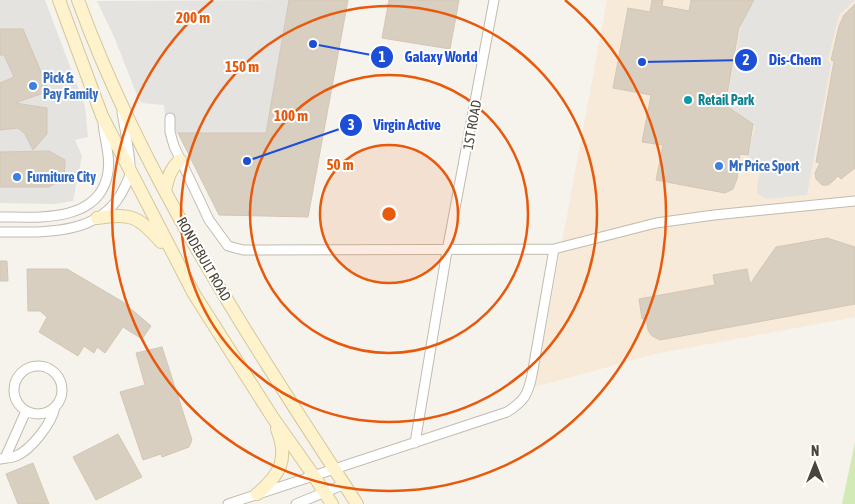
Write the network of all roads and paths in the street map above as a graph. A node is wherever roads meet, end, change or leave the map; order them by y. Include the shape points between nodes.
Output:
1 (59, 0) edge
2 (78, 0) edge
3 (494, 0) edge
4 (121, 105) junction
5 (102, 116) junction
6 (170, 118) dead end
7 (180, 160) junction
8 (130, 172) junction
9 (165, 191) junction
10 (855, 201) edge
11 (0, 217) edge
12 (98, 218) junction
13 (0, 232) edge
14 (554, 249) junction
15 (448, 251) junction
16 (174, 257) junction
17 (55, 407) junction
18 (26, 411) junction
19 (273, 418) junction
20 (415, 443) junction
21 (2, 458) edge
22 (335, 468) junction
23 (314, 476) junction
24 (345, 484) junction
25 (257, 494) junction
26 (328, 498) edge
27 (228, 504) edge
28 (296, 504) edge
29 (357, 504) edge

1 - 5 main road, RONDEBULT ROAD
2 - 4 main road, RONDEBULT ROAD
3 - 15 street, 1ST ROAD
4 - 8 street
4 - 9 main road, RONDEBULT ROAD
5 - 8 main road, RONDEBULT ROAD
5 - 11 street via 107,177 92,203 60,215
6 - 7 street via 170,132
7 - 9 main road via 168,176
7 - 15 street via 209,220 228,246 243,250
8 - 12 street via 116,203
8 - 16 main road, RONDEBULT ROAD
9 - 22 main road, RONDEBULT ROAD via 240,321
10 - 14 street via 656,223
12 - 13 street via 64,230
12 - 16 main road via 113,216 136,219 146,224
14 - 15 street
14 - 20 street via 525,398 506,412
15 - 20 street, 1ST ROAD
16 - 19 main road, RONDEBULT ROAD
17 - 18 street via 44,413
17 - 18 street via 62,394 60,380 49,369 35,367 22,373 14,386 16,400
17 - 21 street via 46,428 32,442 15,456
18 - 21 street
19 - 23 main road, RONDEBULT ROAD
19 - 25 main road via 282,447 281,464 271,482
20 - 22 street
22 - 23 street
22 - 24 main road, RONDEBULT ROAD
23 - 25 street
23 - 26 main road, RONDEBULT ROAD
24 - 26 street
24 - 29 main road, RONDEBULT ROAD
25 - 27 street
26 - 28 street

